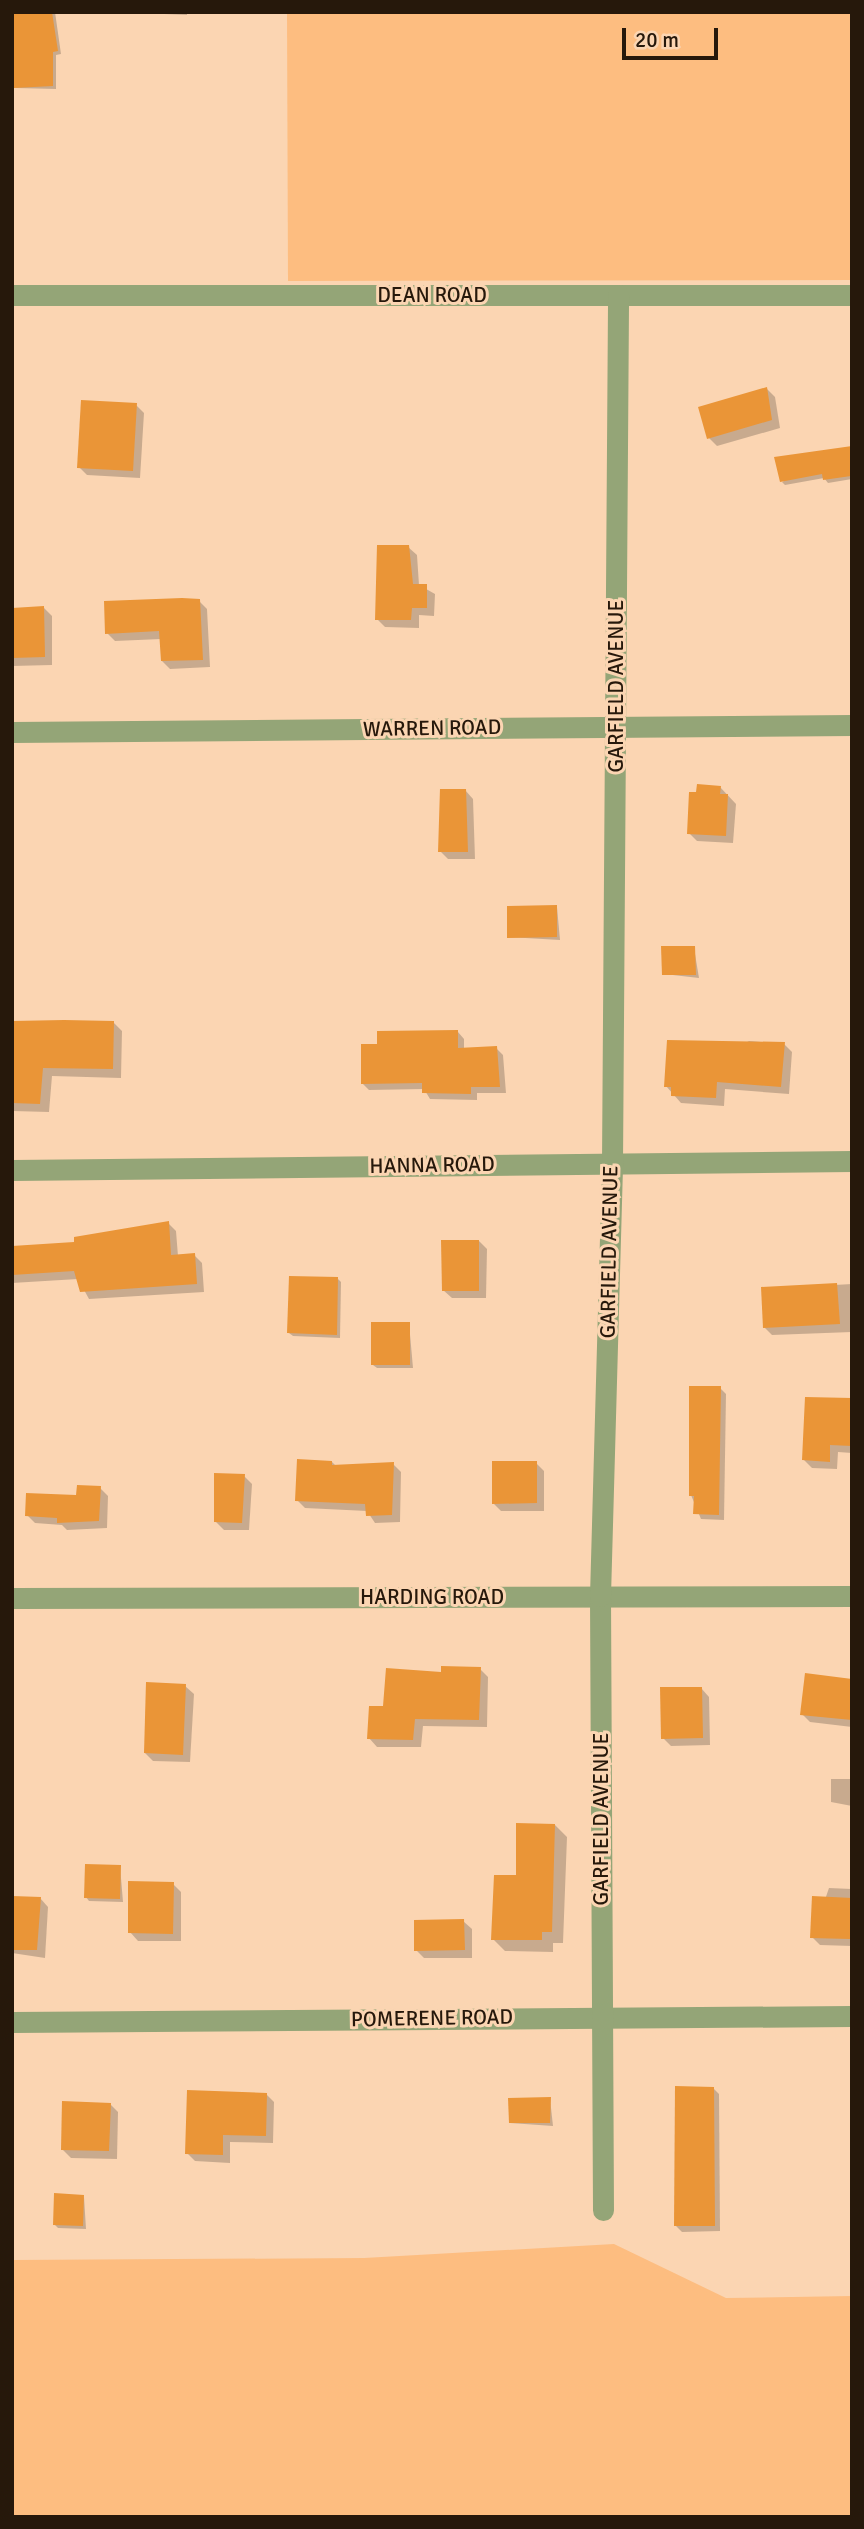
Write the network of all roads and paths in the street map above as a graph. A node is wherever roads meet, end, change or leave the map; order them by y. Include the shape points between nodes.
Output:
1 (12, 295) edge
2 (618, 295) junction
3 (852, 295) edge
4 (852, 725) edge
5 (616, 726) junction
6 (12, 732) edge
7 (852, 1161) edge
8 (612, 1163) junction
9 (12, 1170) edge
10 (600, 1596) junction
11 (852, 1596) edge
12 (12, 1598) edge
13 (603, 2016) junction
14 (852, 2016) edge
15 (12, 2022) edge
16 (603, 2210) dead end

1 - 2 street, DEAN ROAD
2 - 3 street, DEAN ROAD
2 - 5 street, GARFIELD AVENUE
4 - 5 street, WARREN ROAD
5 - 6 street, WARREN ROAD
5 - 8 street, GARFIELD AVENUE
7 - 8 street, HANNA ROAD
8 - 9 street, HANNA ROAD
8 - 10 street, GARFIELD AVENUE
10 - 11 street, HARDING ROAD
10 - 12 street, HARDING ROAD
10 - 13 street, GARFIELD AVENUE
13 - 14 street, POMERENE ROAD
13 - 15 street, POMERENE ROAD
13 - 16 street, GARFIELD AVENUE

